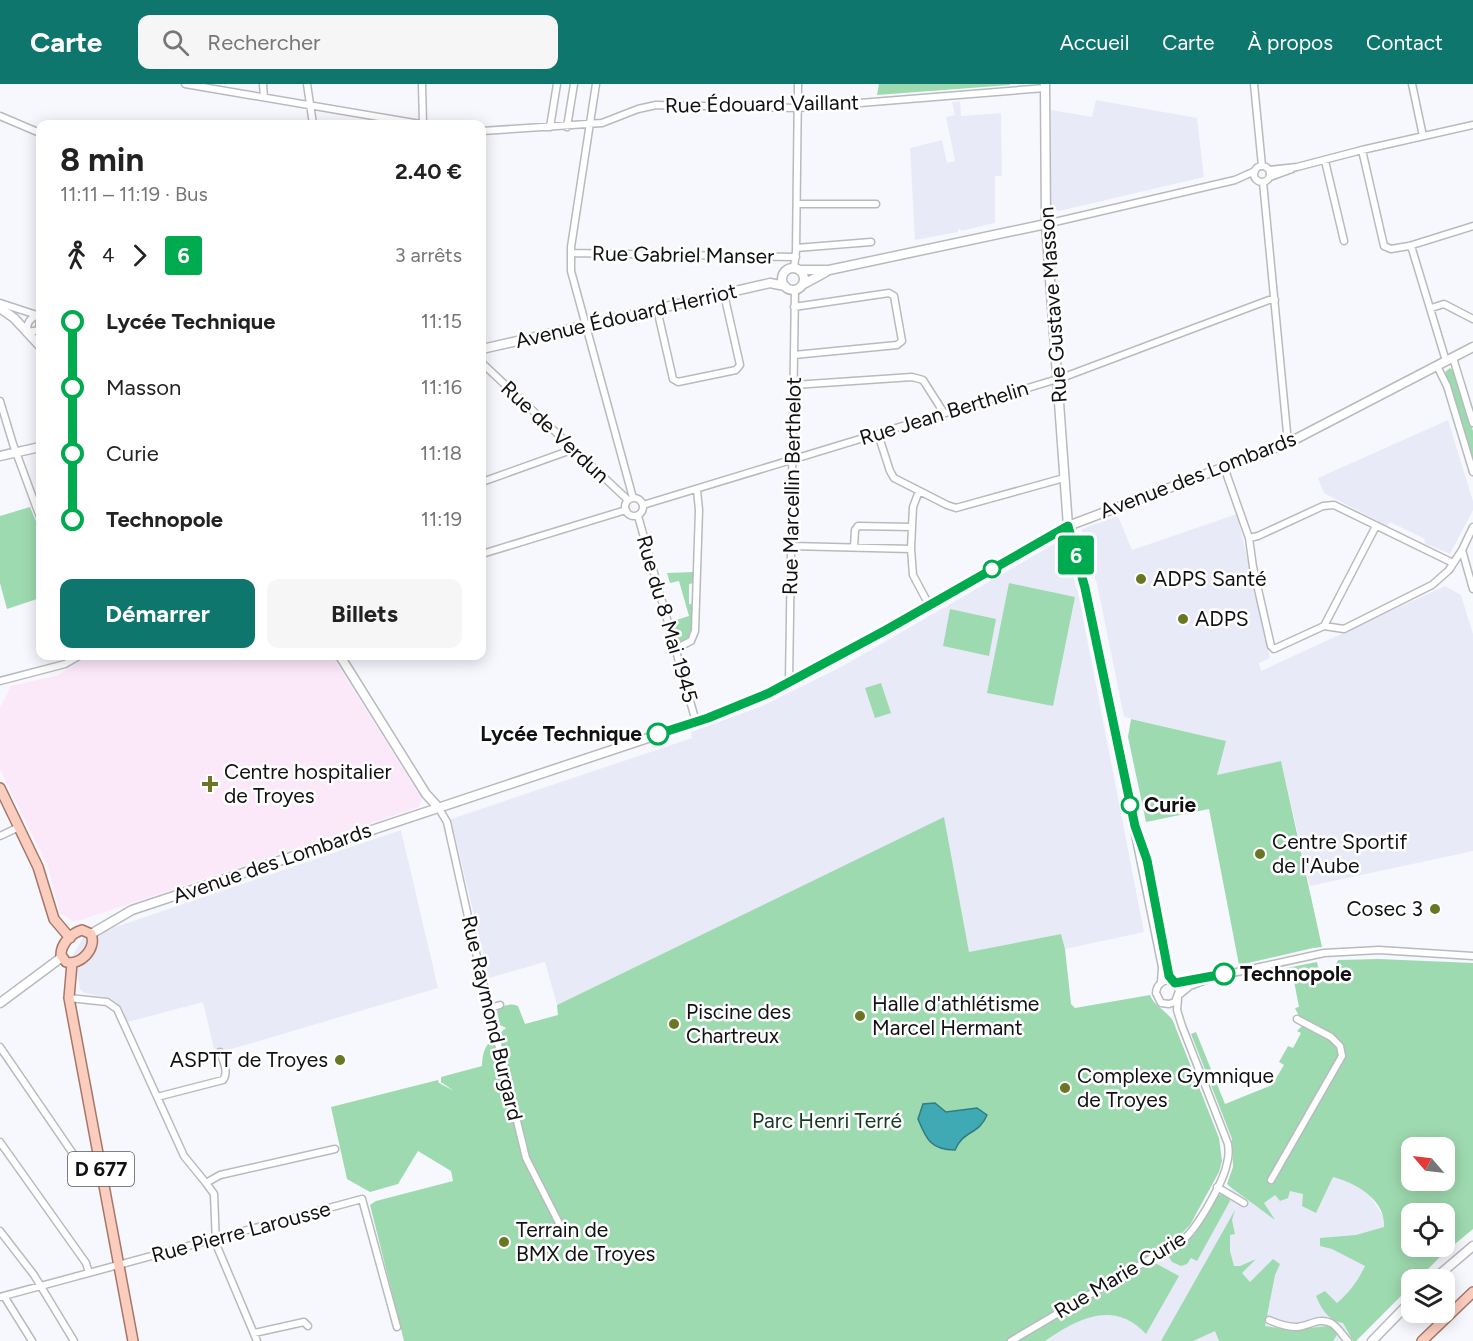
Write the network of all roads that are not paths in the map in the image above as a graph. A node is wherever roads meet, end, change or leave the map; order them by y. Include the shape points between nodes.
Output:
1 (185, 84) edge
2 (263, 84) edge
3 (307, 84) edge
4 (422, 84) edge
5 (557, 84) edge
6 (574, 84) edge
7 (596, 84) edge
8 (798, 84) edge
9 (1254, 84) edge
10 (1412, 84) edge
11 (1045, 86) edge
12 (264, 98) junction
13 (311, 105) junction
14 (798, 108) junction
15 (0, 116) edge
16 (313, 120) edge
17 (398, 120) edge
18 (421, 120) edge
19 (590, 125) junction
20 (1473, 125) edge
21 (550, 127) junction
22 (567, 127) junction
23 (36, 131) edge
24 (486, 131) edge
25 (1423, 136) junction
26 (1362, 150) junction
27 (1325, 161) junction
28 (1255, 171) junction
29 (1267, 171) junction
30 (1256, 179) junction
31 (1235, 180) junction
32 (1263, 182) junction
33 (797, 204) junction
34 (876, 204) dead end
35 (1046, 224) junction
36 (1473, 226) edge
37 (1344, 241) dead end
38 (871, 242) dead end
39 (1409, 246) junction
40 (796, 248) junction
41 (571, 253) junction
42 (796, 257) junction
43 (793, 270) junction
44 (829, 270) junction
45 (770, 283) junction
46 (785, 286) junction
47 (798, 287) junction
48 (724, 294) junction
49 (1275, 300) junction
50 (0, 303) edge
51 (794, 307) junction
52 (0, 308) edge
53 (1431, 308) junction
54 (657, 309) junction
55 (36, 314) edge
56 (36, 316) edge
57 (1473, 319) edge
58 (586, 326) junction
59 (36, 331) edge
60 (27, 332) junction
61 (36, 342) edge
62 (1473, 347) edge
63 (486, 348) edge
64 (794, 355) junction
65 (1450, 359) junction
66 (1437, 366) junction
67 (486, 367) edge
68 (1057, 379) junction
69 (794, 385) junction
70 (0, 401) edge
71 (944, 413) junction
72 (1473, 423) edge
73 (878, 434) junction
74 (1288, 443) junction
75 (36, 448) edge
76 (574, 449) junction
77 (16, 453) junction
78 (0, 456) edge
79 (792, 461) junction
80 (1224, 468) junction
81 (1473, 472) edge
82 (1064, 478) junction
83 (486, 481) edge
84 (697, 490) junction
85 (919, 491) junction
86 (631, 499) junction
87 (643, 505) junction
88 (36, 506) edge
89 (626, 510) junction
90 (638, 516) junction
91 (1068, 526) junction
92 (1376, 526) junction
93 (912, 527) junction
94 (1473, 527) edge
95 (1249, 538) junction
96 (791, 546) junction
97 (854, 547) junction
98 (911, 549) junction
99 (1462, 550) junction
100 (486, 553) edge
101 (1453, 563) junction
102 (1473, 589) edge
103 (929, 605) junction
104 (1324, 626) junction
105 (675, 649) junction
106 (72, 660) edge
107 (342, 660) edge
108 (0, 681) edge
109 (789, 682) junction
110 (696, 722) junction
111 (0, 788) edge
112 (438, 807) junction
113 (1135, 826) junction
114 (19, 827) junction
115 (0, 836) edge
116 (91, 934) junction
117 (70, 938) junction
118 (1473, 956) edge
119 (62, 957) junction
120 (72, 963) junction
121 (1214, 977) junction
122 (1173, 982) junction
123 (1161, 983) junction
124 (1179, 997) junction
125 (69, 998) junction
126 (0, 1003) edge
127 (1165, 1004) junction
128 (500, 1005) dead end
129 (490, 1008) junction
130 (1297, 1019) dead end
131 (1182, 1026) junction
132 (0, 1047) edge
133 (220, 1052) dead end
134 (157, 1097) junction
135 (0, 1142) edge
136 (335, 1149) dead end
137 (1272, 1180) dead end
138 (104, 1181) junction
139 (206, 1183) junction
140 (1217, 1187) junction
141 (1244, 1203) dead end
142 (560, 1225) dead end
143 (0, 1231) edge
144 (217, 1238) junction
145 (1473, 1246) edge
146 (119, 1264) junction
147 (1446, 1269) edge
148 (89, 1273) junction
149 (40, 1286) junction
150 (1473, 1292) edge
151 (2, 1296) edge
152 (1401, 1311) edge
153 (1269, 1320) dead end
154 (308, 1326) dead end
155 (397, 1327) dead end
156 (254, 1333) junction
157 (32, 1341) edge
158 (74, 1341) edge
159 (134, 1341) edge
160 (257, 1341) edge
161 (1011, 1341) edge
162 (1348, 1341) edge
163 (1372, 1341) edge
164 (1422, 1341) edge

1 - 12 street
2 - 12 street
3 - 13 street
4 - 18 street
5 - 21 street
6 - 22 street
7 - 19 street
8 - 14 street
9 - 29 street
10 - 25 street
11 - 14 street, Rue Édouard Vaillant
11 - 35 street, Rue Gustave Masson
12 - 13 street
13 - 16 street
13 - 17 street
14 - 19 street, Rue Édouard Vaillant via 656,105
14 - 33 street
15 - 23 street
19 - 22 street, Rue Édouard Vaillant
19 - 41 street
20 - 25 street
21 - 22 street, Rue Édouard Vaillant
21 - 24 street, Rue Édouard Vaillant
25 - 26 street
26 - 27 street
26 - 39 street via 1384,246
27 - 29 street
27 - 37 street
28 - 29 street
28 - 30 street
28 - 31 street
29 - 32 street
30 - 31 street
30 - 32 street
31 - 35 street
32 - 49 street
33 - 34 street
33 - 40 street
35 - 44 street
35 - 68 street, Rue Gustave Masson
36 - 39 street
38 - 40 street
39 - 53 street
40 - 42 street
41 - 42 street, Rue Gabriel Manser
41 - 58 street via 571,271
42 - 43 street
43 - 44 street
43 - 45 street, Avenue Édouard Herriot
43 - 46 street via 783,277
43 - 47 street via 804,279
44 - 47 street
45 - 46 street, Avenue Édouard Herriot
45 - 48 street, Avenue Édouard Herriot
46 - 47 street
47 - 51 street, Rue Marcellin Berthelot
48 - 54 street, Avenue Édouard Herriot
48 - 54 street via 740,365 736,370 673,380
49 - 68 street, Rue Jean Berthelin
49 - 74 street
50 - 55 street
51 - 64 street, Rue Marcellin Berthelot
51 - 64 street via 889,293 894,296 902,341 897,345
52 - 60 street
53 - 57 street via 1444,304
53 - 65 street
54 - 58 street, Avenue Édouard Herriot
56 - 60 street via 30,318
58 - 63 street, Avenue Édouard Herriot
58 - 86 street
59 - 60 street
60 - 61 street
62 - 65 street, Avenue des Lombards
64 - 69 street, Rue Marcellin Berthelot
65 - 66 street, Avenue des Lombards
65 - 72 street
66 - 74 street, Avenue des Lombards
66 - 81 street via 1447,386
67 - 76 street, Rue de Verdun
68 - 71 street, Rue Jean Berthelin
68 - 82 street, Rue Gustave Masson
69 - 71 street via 912,377 923,380
69 - 79 street, Rue Marcellin Berthelot
70 - 77 street
71 - 73 street, Rue Jean Berthelin
73 - 79 street, Rue Jean Berthelin
73 - 85 street via 894,478
74 - 80 street, Avenue des Lombards
75 - 77 street
76 - 83 street
76 - 86 street, Rue de Verdun
77 - 78 street
77 - 88 street
79 - 84 street, Rue Jean Berthelin
79 - 96 street, Rue Marcellin Berthelot
80 - 91 street, Avenue des Lombards
80 - 95 street
82 - 85 street via 956,508
82 - 91 street, Rue Gustave Masson
84 - 87 street, Rue Jean Berthelin
84 - 105 street via 695,631 691,640
85 - 93 street
86 - 87 street via 639,499
86 - 89 street
87 - 90 street
89 - 90 street via 629,515
89 - 100 street
90 - 105 street, Rue du 8 Mai 1945
91 - 103 street, Avenue des Lombards
91 - 113 street via 1085,588
92 - 95 street via 1334,505 1323,506
92 - 101 street
92 - 104 street
93 - 97 street via 858,526
93 - 98 street
94 - 99 street
95 - 104 street via 1271,646 1274,649
96 - 97 street
96 - 109 street, Rue Marcellin Berthelot
97 - 98 street
98 - 103 street via 913,575
99 - 101 street
99 - 102 street
101 - 104 street via 1432,585 1344,629
103 - 109 street, Avenue des Lombards
105 - 110 street, Rue du 8 Mai 1945
106 - 108 street
107 - 112 street
109 - 110 street, Avenue des Lombards
110 - 112 street, Avenue des Lombards
111 - 114 main road
112 - 116 street, Avenue des Lombards via 132,910
112 - 129 street, Rue Raymond Burgard via 447,822
113 - 122 street via 1147,860
113 - 123 street via 1162,967
114 - 115 street
114 - 117 main road via 38,867 54,919
116 - 117 main road via 82,930
116 - 120 main road via 92,946 80,962
117 - 119 main road via 62,948
118 - 121 street via 1379,950 1324,953
119 - 120 main road
119 - 126 street
120 - 125 main road, D 677
121 - 122 street
121 - 124 street via 1190,986
122 - 123 street
122 - 124 street via 1179,988
123 - 127 street via 1156,993
124 - 127 street via 1172,1004
124 - 131 street, Rue Marie Curie
125 - 134 street via 99,1000 114,1006
125 - 138 main road, D 677
127 - 131 street, Rue Marie Curie
128 - 129 street
129 - 142 street, Rue Raymond Burgard via 526,1158
130 - 137 street via 1331,1037 1340,1046 1342,1056
131 - 140 street, Rue Marie Curie via 1228,1144 1228,1163
132 - 138 street via 89,1177
133 - 134 street via 226,1070 222,1080
134 - 139 street via 184,1156
135 - 148 street via 86,1263
136 - 139 street via 220,1174
138 - 146 main road, D 677
139 - 144 street via 214,1194
140 - 141 street
140 - 161 street, Rue Marie Curie via 1194,1229 1184,1239
143 - 149 street
144 - 146 street, Rue Pierre Larousse
144 - 155 street, Rue Pierre Larousse via 362,1199
144 - 156 street via 216,1244
145 - 147 street
146 - 148 street
146 - 159 main road, D 677
148 - 149 street
149 - 151 street
149 - 158 street
150 - 164 main road
151 - 157 street
152 - 163 street
153 - 162 street via 1300,1327 1325,1321
154 - 156 street via 304,1322
156 - 160 street

